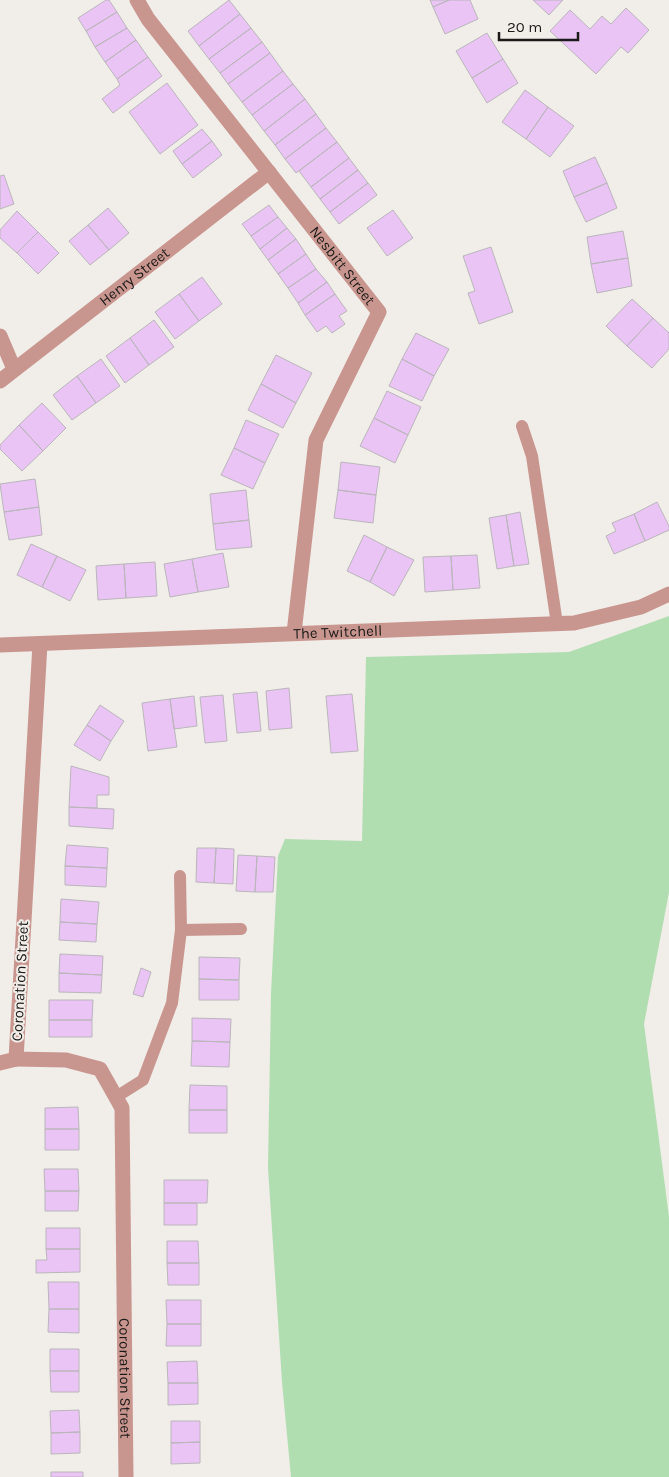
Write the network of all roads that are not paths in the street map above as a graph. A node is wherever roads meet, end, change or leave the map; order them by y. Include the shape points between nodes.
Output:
1 (137, 0) edge
2 (269, 172) junction
3 (0, 336) edge
4 (14, 369) junction
5 (0, 381) edge
6 (522, 426) dead end
7 (669, 594) edge
8 (557, 624) junction
9 (294, 633) junction
10 (40, 644) junction
11 (0, 645) edge
12 (180, 876) dead end
13 (241, 929) dead end
14 (181, 930) junction
15 (16, 1059) junction
16 (0, 1063) edge
17 (116, 1097) junction
18 (126, 1477) edge

1 - 2 street, Nesbitt Street via 148,19
2 - 4 street, Henry Street
2 - 9 street, Nesbitt Street via 379,312 316,440
3 - 4 street
4 - 5 street, Henry Street
6 - 8 lane via 532,456
7 - 8 street, The Twitchell via 641,607
8 - 9 street, The Twitchell
9 - 10 street, The Twitchell
10 - 11 street, The Twitchell
10 - 15 street, Coronation Street
12 - 14 lane
13 - 14 lane
14 - 17 lane via 172,1003 143,1080
15 - 16 street
15 - 17 street, Coronation Street via 66,1060 100,1069
17 - 18 street, Coronation Street via 122,1108

